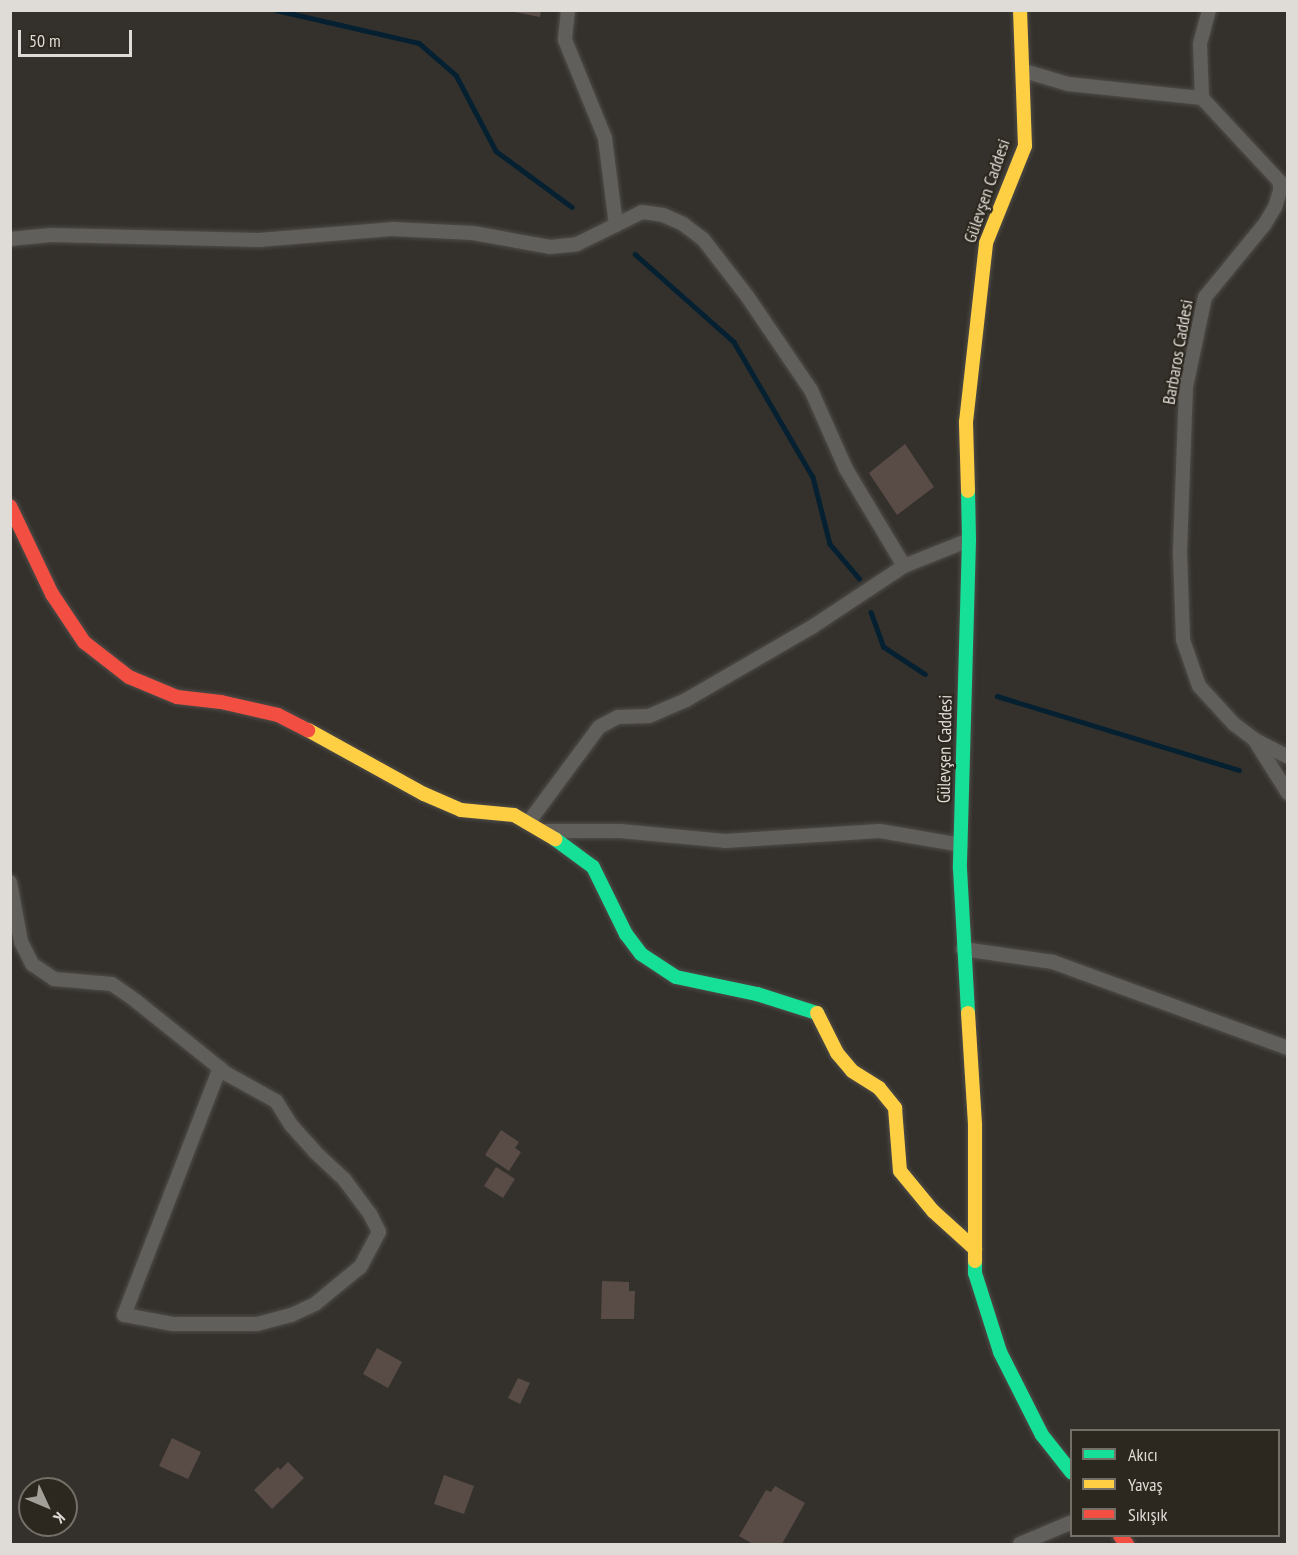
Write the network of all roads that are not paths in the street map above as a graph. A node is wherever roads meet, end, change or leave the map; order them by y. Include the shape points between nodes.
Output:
1 (568, 10) edge
2 (1020, 10) edge
3 (1209, 10) edge
4 (1023, 71) junction
5 (1202, 98) junction
6 (1283, 180) edge
7 (616, 225) junction
8 (10, 239) edge
9 (10, 506) edge
10 (969, 540) junction
11 (904, 566) junction
12 (1254, 739) junction
13 (1287, 757) edge
14 (1287, 793) edge
15 (528, 824) junction
16 (541, 831) junction
17 (961, 845) junction
18 (10, 882) edge
19 (963, 949) junction
20 (1287, 1048) edge
21 (220, 1068) junction
22 (975, 1249) junction
23 (1070, 1472) edge
24 (1070, 1522) edge
25 (1020, 1545) edge

1 - 7 street via 565,40 605,138
2 - 4 street, Gülevşen Caddesi
3 - 5 street via 1198,63
4 - 5 street via 1068,84
4 - 10 street, Gülevşen Caddesi via 1024,146 986,243 966,423
5 - 6 street, Barbaros Caddesi
6 - 12 street, Barbaros Caddesi via 1275,207 1264,225 1205,297 1186,387 1179,553 1184,639 1199,686 1234,724
7 - 8 street via 577,244 550,247 473,233 392,230 259,240 51,235
7 - 11 street via 642,212 663,215 690,229 717,255 811,390 846,469
9 - 15 street via 52,594 84,642 129,677 177,698 221,702 278,715 424,794 461,810 514,815
10 - 11 street
10 - 17 street, Gülevşen Caddesi
11 - 15 street via 812,627 686,700 649,716 618,717 599,727
12 - 13 street
12 - 14 street, Barbaros Caddesi
15 - 16 street
16 - 17 street via 620,831 725,841 880,831
16 - 22 street via 593,867 626,934 641,954 676,976 757,994 819,1014 837,1053 852,1071 879,1088 895,1108 900,1171 933,1211
17 - 19 street, Gülevşen Caddesi
18 - 21 street via 21,942 32,964 54,979 112,984
19 - 20 street via 1053,962
19 - 22 street, Gülevşen Caddesi via 975,1125
21 - 21 street via 276,1101 291,1125 344,1179 379,1232 360,1267 315,1304 291,1315 257,1324 173,1324 124,1315
22 - 23 street, Gülevşen Caddesi via 975,1273 1000,1352 1042,1436
24 - 25 street

